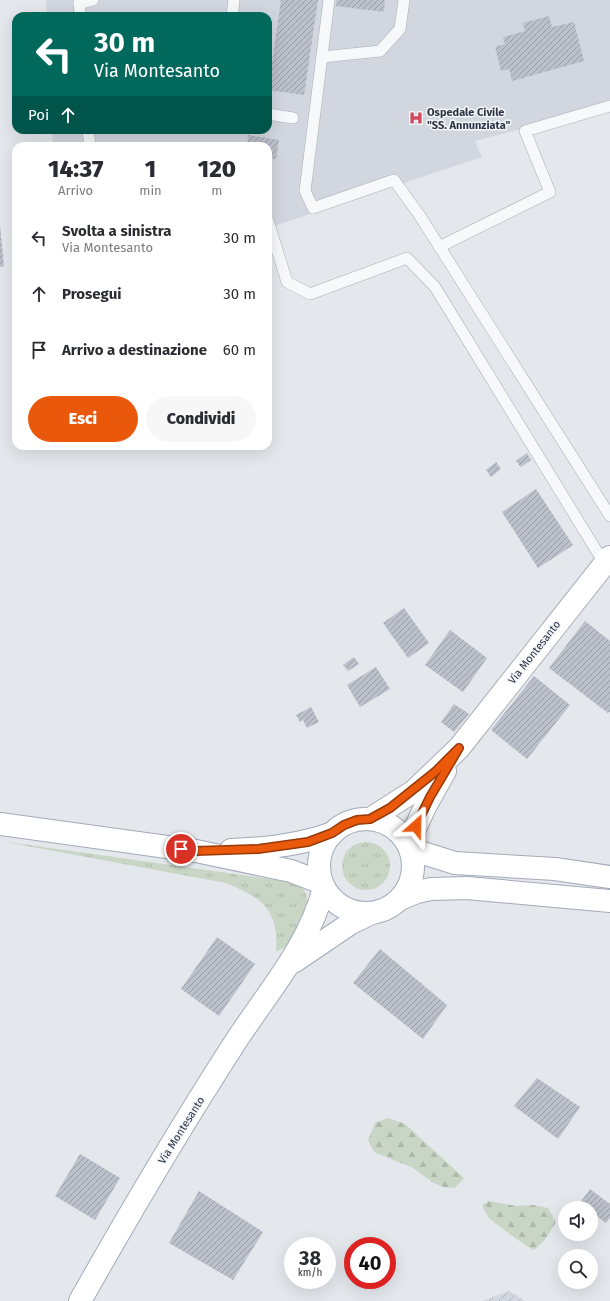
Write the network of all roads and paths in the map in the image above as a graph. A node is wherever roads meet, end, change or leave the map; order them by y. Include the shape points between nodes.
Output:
1 (93, 0) edge
2 (234, 0) edge
3 (329, 0) edge
4 (404, 0) edge
5 (79, 2) edge
6 (80, 12) edge
7 (232, 12) edge
8 (322, 57) junction
9 (610, 106) edge
10 (272, 115) edge
11 (293, 118) dead end
12 (272, 234) edge
13 (438, 247) junction
14 (610, 516) edge
15 (607, 560) edge
16 (459, 748) junction
17 (370, 819) junction
18 (0, 824) edge
19 (332, 833) junction
20 (409, 847) junction
21 (196, 851) junction
22 (610, 876) edge
23 (323, 885) junction
24 (400, 899) junction
25 (610, 901) edge
26 (372, 913) junction
27 (290, 964) junction
28 (80, 1301) edge

1 - 5 lane
2 - 7 lane
3 - 8 lane
4 - 8 lane via 400,29 380,51
5 - 6 lane
8 - 13 lane via 305,191 313,208 394,180
9 - 13 lane via 525,131 550,192
10 - 11 lane
12 - 15 lane via 287,282 310,294 407,258 435,287
13 - 14 lane
15 - 16 main road, Via Montesanto
16 - 17 main road, Via Montesanto via 414,791
16 - 20 main road, Via Montesanto via 425,807
17 - 19 main road via 350,822
17 - 20 main road via 392,827
18 - 21 main road
19 - 21 main road via 308,842 258,849
19 - 23 main road via 320,857 319,870
20 - 22 main road via 455,863 555,869
20 - 24 main road via 414,862 413,876
21 - 23 main road via 291,871
23 - 26 main road via 339,905 355,912
23 - 27 main road, Via Montesanto via 319,906
24 - 25 main road via 430,889 467,888
24 - 26 main road via 392,906
26 - 27 main road, Via Montesanto via 351,923
27 - 28 main road, Via Montesanto via 235,1043 144,1188

